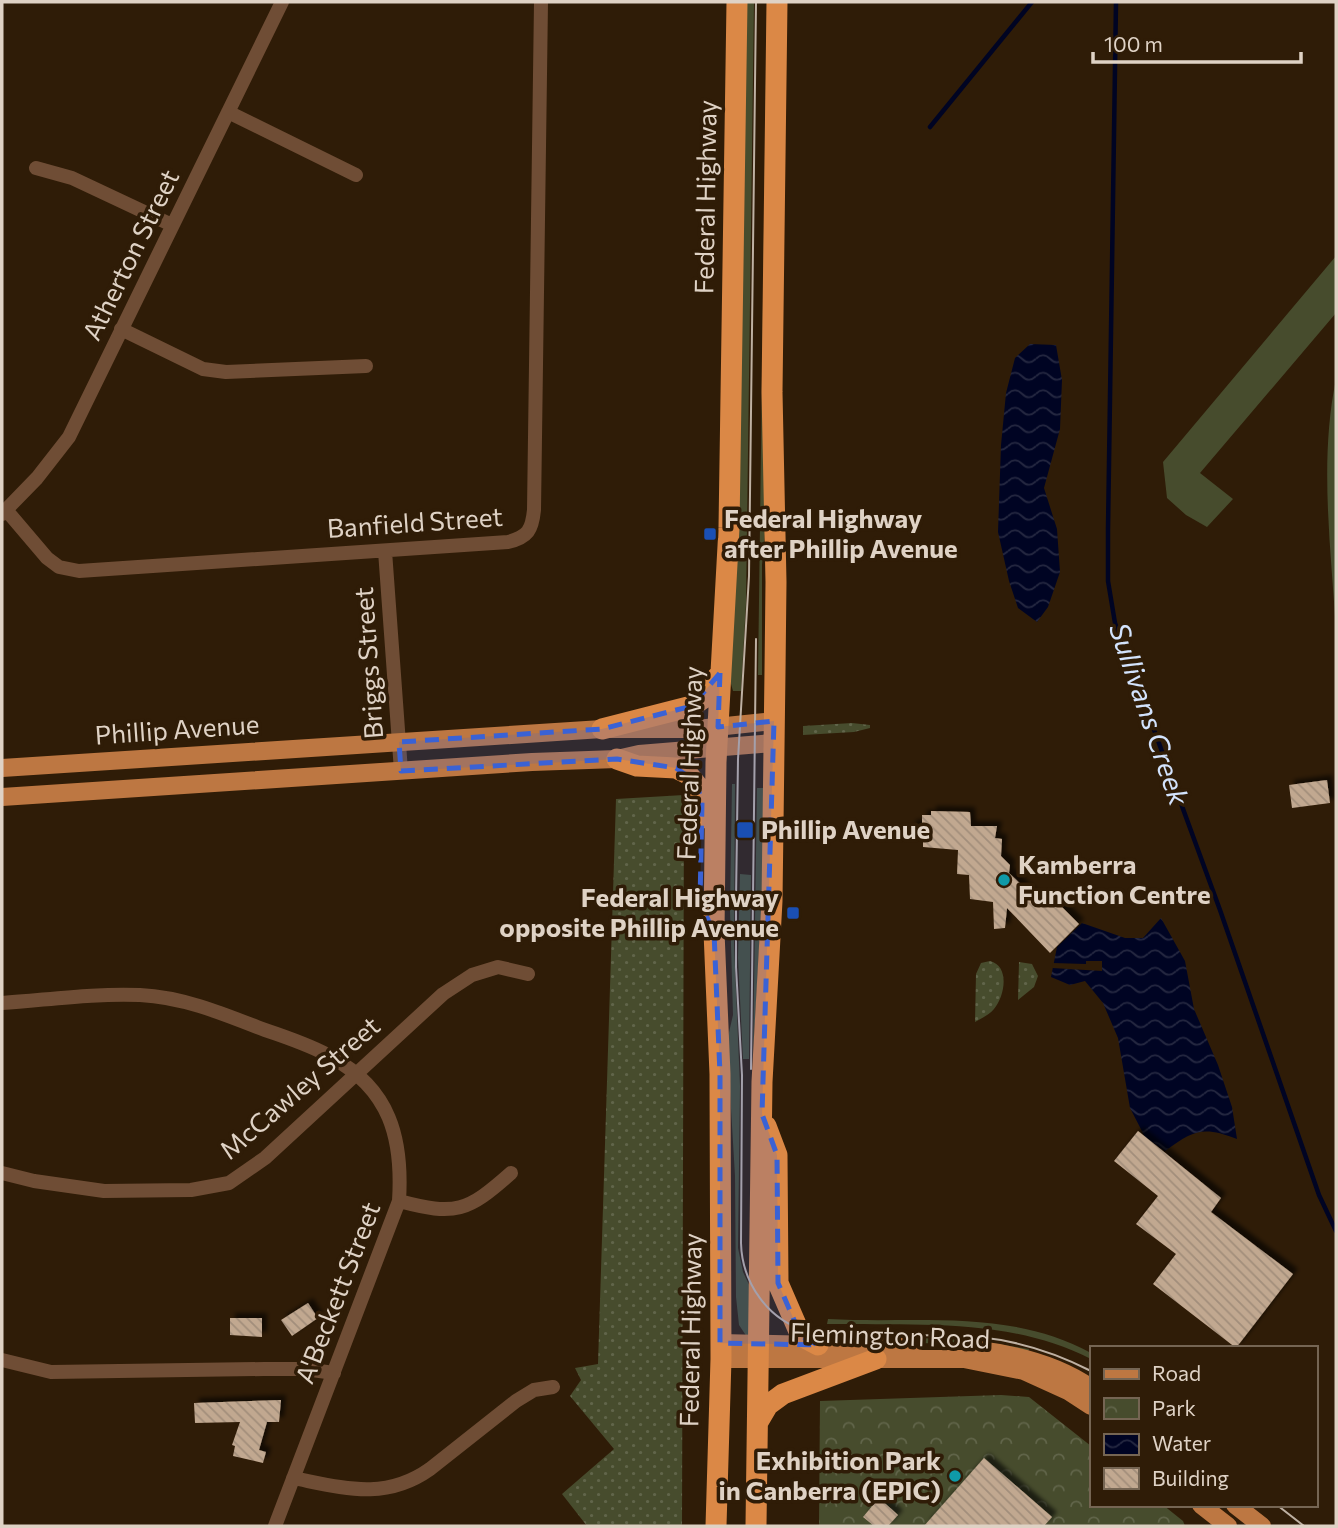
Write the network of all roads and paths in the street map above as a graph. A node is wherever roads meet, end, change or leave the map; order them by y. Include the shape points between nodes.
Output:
1 (282, 2) edge
2 (541, 2) edge
3 (737, 2) edge
4 (777, 2) edge
5 (228, 112) junction
6 (36, 168) dead end
7 (356, 175) dead end
8 (172, 225) junction
9 (121, 330) junction
10 (366, 366) dead end
11 (4, 513) edge
12 (385, 551) junction
13 (720, 673) junction
14 (774, 720) junction
15 (602, 729) junction
16 (717, 737) junction
17 (399, 742) junction
18 (773, 743) junction
19 (617, 759) junction
20 (2, 768) edge
21 (401, 771) junction
22 (2, 797) edge
23 (714, 933) junction
24 (528, 974) dead end
25 (2, 1003) edge
26 (356, 1074) junction
27 (762, 1114) junction
28 (2, 1173) edge
29 (510, 1173) dead end
30 (399, 1201) junction
31 (818, 1345) junction
32 (720, 1351) junction
33 (760, 1351) junction
34 (876, 1359) junction
35 (2, 1360) edge
36 (334, 1373) junction
37 (553, 1387) dead end
38 (1090, 1387) edge
39 (1090, 1405) edge
40 (758, 1422) junction
41 (293, 1478) junction
42 (1203, 1507) edge
43 (1238, 1507) edge
44 (275, 1526) edge
45 (716, 1526) edge
46 (756, 1526) edge
47 (1228, 1526) edge
48 (1262, 1526) edge

1 - 5 street, Atherton Street
2 - 12 street, Banfield Street via 532,527 521,539 508,542
3 - 13 highway, Federal Highway via 729,528
4 - 14 highway
5 - 7 street
5 - 8 street, Atherton Street
6 - 8 street via 72,178
8 - 9 street, Atherton Street
9 - 10 street via 203,369
9 - 11 street, Atherton Street via 69,437
11 - 12 street, Banfield Street via 47,558 59,567 79,571
12 - 17 street, Briggs Street
13 - 15 highway via 708,694 692,706
13 - 16 highway, Federal Highway
14 - 16 main road, Phillip Avenue
14 - 18 highway
15 - 16 main road, Phillip Avenue via 697,729
15 - 17 main road, Phillip Avenue
16 - 18 main road, Phillip Avenue
16 - 19 main road, Phillip Avenue
16 - 23 highway, Federal Highway
17 - 20 main road, Phillip Avenue
17 - 21 street, Briggs Street
18 - 27 highway via 772,901
19 - 21 main road, Phillip Avenue
19 - 23 highway via 637,766 676,768 696,782 702,802 700,902
21 - 22 main road, Phillip Avenue
23 - 32 highway, Federal Highway via 720,1074
24 - 26 street, McCawley Street via 498,967 472,975 443,994
25 - 26 street, A'Beckett Street via 140,995 169,998 204,1006 331,1056
26 - 28 street, McCawley Street via 265,1158 229,1183 191,1190 104,1191
26 - 30 street, A'Beckett Street via 390,1116 398,1145
27 - 31 highway via 777,1155 778,1283 800,1336
27 - 33 highway
29 - 30 street via 485,1196 462,1207 436,1210
30 - 36 street, A'Beckett Street
31 - 33 main road, Flemington Road
31 - 38 main road, Flemington Road via 969,1348 1010,1354 1073,1375
32 - 33 main road, Flemington Road
32 - 45 highway, Federal Highway
33 - 34 main road, Flemington Road
33 - 40 highway
34 - 39 main road, Flemington Road via 964,1359 1008,1366
34 - 40 highway via 783,1394 768,1405
35 - 36 street via 51,1372 305,1369
36 - 41 street, A'Beckett Street
37 - 41 street via 534,1390 516,1401 430,1469 399,1486 364,1490
40 - 46 highway
41 - 44 street, A'Beckett Street
42 - 47 main road
43 - 48 main road

